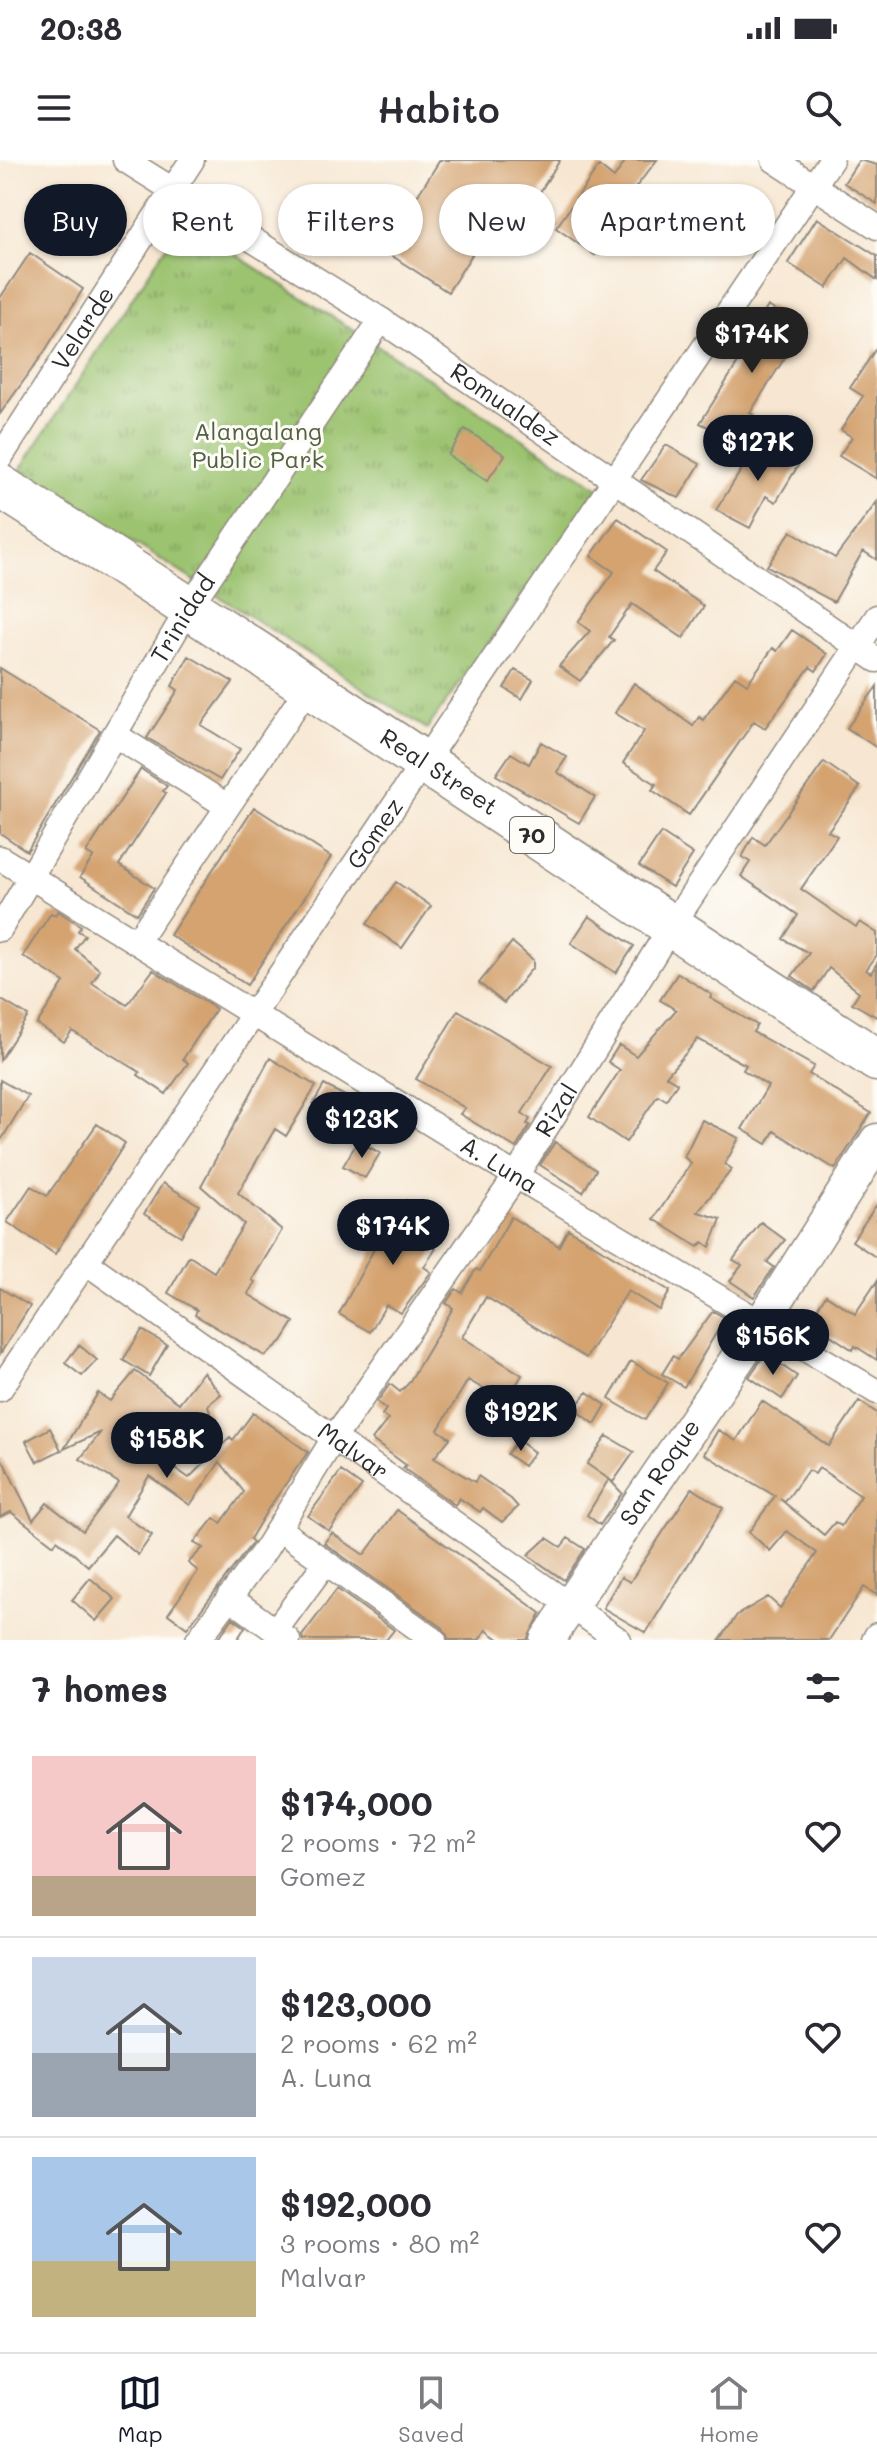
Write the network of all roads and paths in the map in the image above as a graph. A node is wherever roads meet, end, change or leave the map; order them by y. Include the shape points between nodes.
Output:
1 (125, 160) edge
2 (192, 160) edge
3 (774, 160) edge
4 (831, 160) edge
5 (161, 184) edge
6 (176, 184) edge
7 (814, 185) junction
8 (877, 227) edge
9 (143, 235) edge
10 (262, 247) edge
11 (381, 320) junction
12 (0, 458) edge
13 (616, 481) junction
14 (0, 486) edge
15 (190, 606) junction
16 (877, 617) edge
17 (867, 653) edge
18 (309, 686) junction
19 (115, 735) junction
20 (423, 762) junction
21 (227, 806) junction
22 (0, 858) edge
23 (31, 879) junction
24 (671, 927) junction
25 (0, 929) edge
26 (137, 941) junction
27 (252, 1015) junction
28 (877, 1060) edge
29 (877, 1141) edge
30 (516, 1176) junction
31 (87, 1263) junction
32 (763, 1321) junction
33 (0, 1389) edge
34 (877, 1392) edge
35 (334, 1438) junction
36 (279, 1529) junction
37 (325, 1563) junction
38 (229, 1597) junction
39 (569, 1606) junction
40 (282, 1635) edge
41 (198, 1640) edge
42 (434, 1640) edge
43 (547, 1640) edge
44 (619, 1640) edge

1 - 5 street, Romualdez
2 - 6 street, Velarde
3 - 7 street
4 - 7 street, Gomez
7 - 8 street
7 - 13 street, Gomez
9 - 12 street, Velarde
10 - 11 street, Romualdez
11 - 13 street, Romualdez
11 - 15 street, Trinidad
13 - 17 street, Romualdez
13 - 20 street, Gomez
14 - 15 highway, Real Street / 70
15 - 18 highway, Real Street / 70
15 - 19 street, Trinidad
16 - 17 street, Rizal
17 - 24 street, Rizal
18 - 20 highway, Real Street / 70
18 - 21 street
19 - 21 street
19 - 23 street, Trinidad
20 - 24 highway, Real Street / 70
20 - 27 street, Gomez
21 - 26 street
22 - 23 street, A. Luna
23 - 25 street, Trinidad
23 - 26 street, A. Luna
24 - 28 highway, Real Street / 70
24 - 30 street, Rizal
26 - 27 street, A. Luna
27 - 30 street, A. Luna
27 - 31 street, Gomez
29 - 32 street, San Roque
30 - 32 street, A. Luna
30 - 35 street, Rizal
31 - 33 street, Gomez
31 - 35 street, Malvar
32 - 34 street, A. Luna
32 - 39 street, San Roque
35 - 36 street, Rizal
35 - 39 street, Malvar
36 - 37 street
36 - 38 street, Rizal
37 - 40 street
37 - 42 street
38 - 40 street
38 - 41 street, Rizal
39 - 43 street, San Roque
39 - 44 street, Malvar

